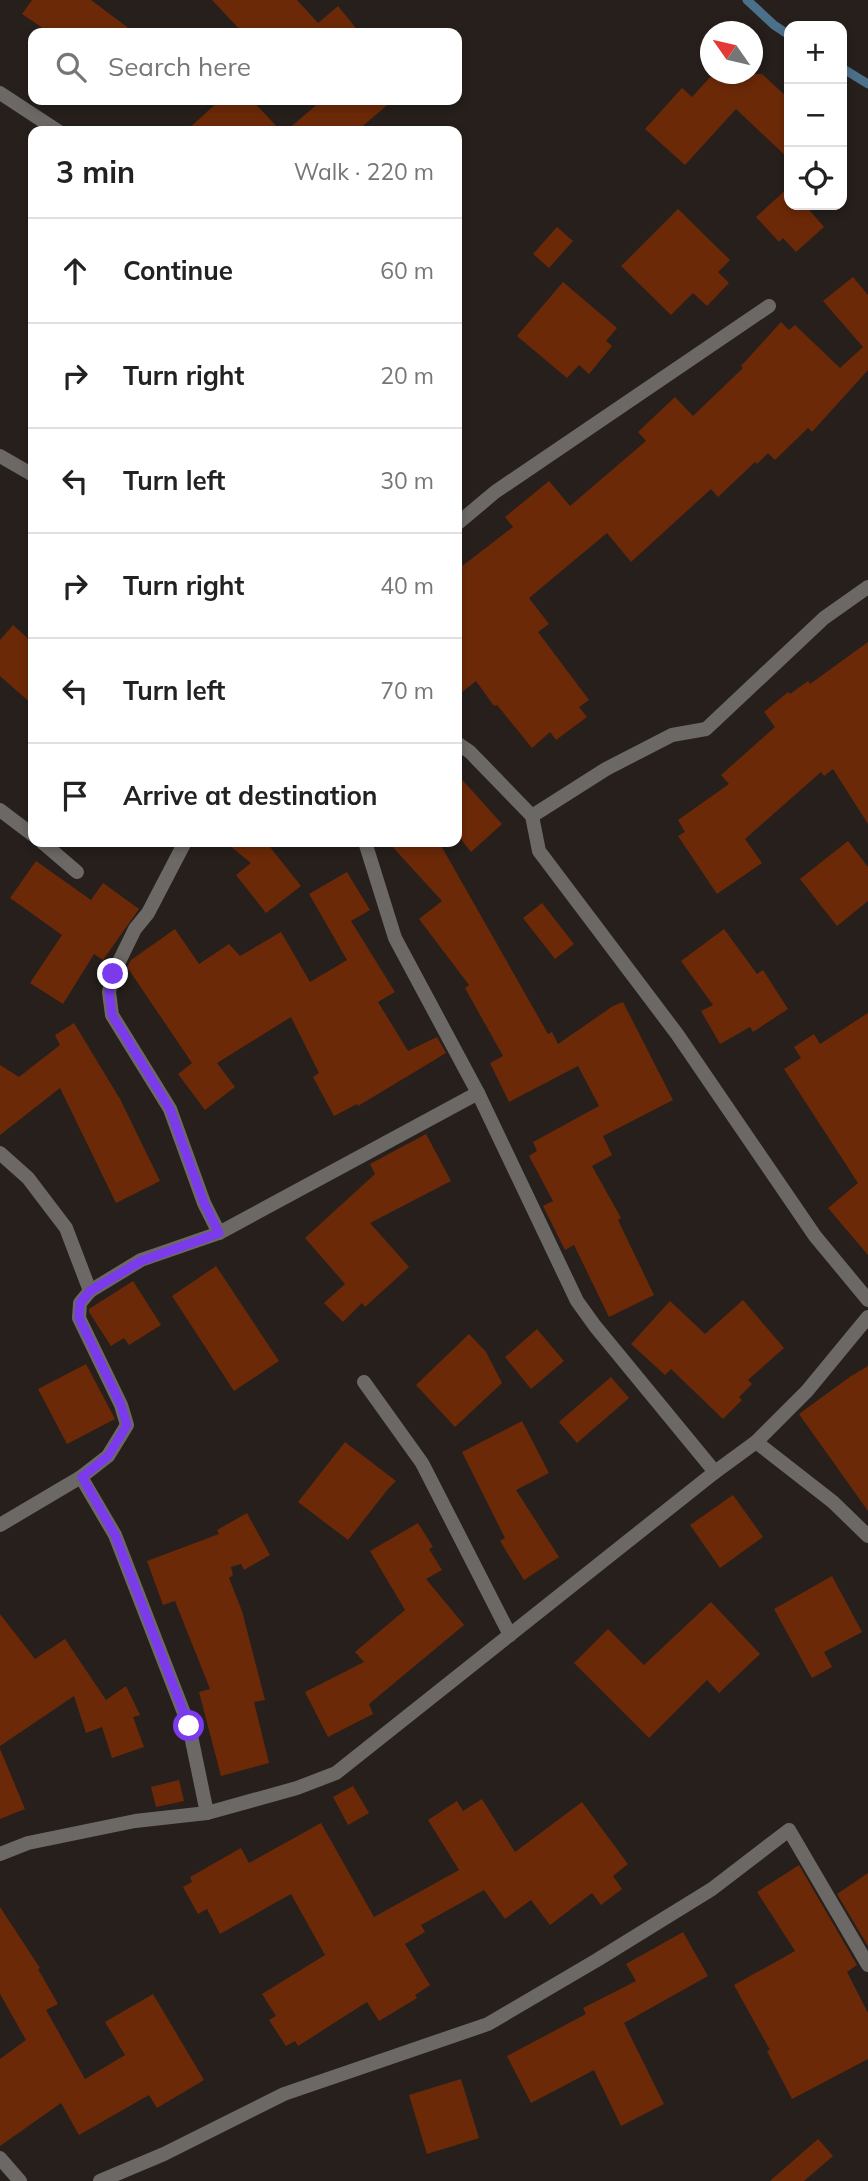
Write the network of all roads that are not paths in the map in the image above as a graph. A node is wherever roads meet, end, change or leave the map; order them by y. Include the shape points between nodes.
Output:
1 (0, 93) edge
2 (50, 126) edge
3 (769, 306) dead end
4 (0, 456) edge
5 (28, 472) edge
6 (462, 520) edge
7 (868, 587) edge
8 (462, 746) edge
9 (0, 810) edge
10 (532, 816) junction
11 (28, 831) edge
12 (48, 847) edge
13 (182, 847) edge
14 (367, 847) edge
15 (77, 872) dead end
16 (478, 1093) junction
17 (0, 1153) edge
18 (219, 1233) junction
19 (90, 1291) junction
20 (868, 1300) edge
21 (868, 1317) edge
22 (364, 1382) dead end
23 (756, 1442) junction
24 (715, 1472) junction
25 (82, 1477) junction
26 (0, 1525) edge
27 (867, 1533) edge
28 (510, 1634) junction
29 (206, 1813) junction
30 (0, 1854) edge
31 (868, 1965) edge
32 (0, 2158) edge
33 (20, 2181) edge
34 (100, 2181) edge

1 - 2 street
3 - 6 street via 495,492
4 - 5 street
7 - 10 street via 824,618 706,729 672,735 606,769
8 - 10 street
9 - 11 street
10 - 20 street via 539,851 677,1034 815,1236
12 - 15 street
13 - 18 street via 135,929 109,992 112,1015 170,1109
14 - 16 street via 395,938
16 - 18 street
16 - 24 street via 577,1301
17 - 19 street via 28,1178 66,1228
18 - 19 street via 141,1261
19 - 25 street via 80,1303 79,1318 127,1425 108,1456
21 - 23 street via 807,1391
22 - 28 street via 422,1463
23 - 24 street
23 - 27 street
24 - 28 street
25 - 26 street
25 - 29 street via 115,1535 189,1726
28 - 29 street via 336,1773
29 - 30 street via 122,1824 28,1843
31 - 34 street via 789,1830 712,1889 488,2024 284,2094
32 - 33 street

